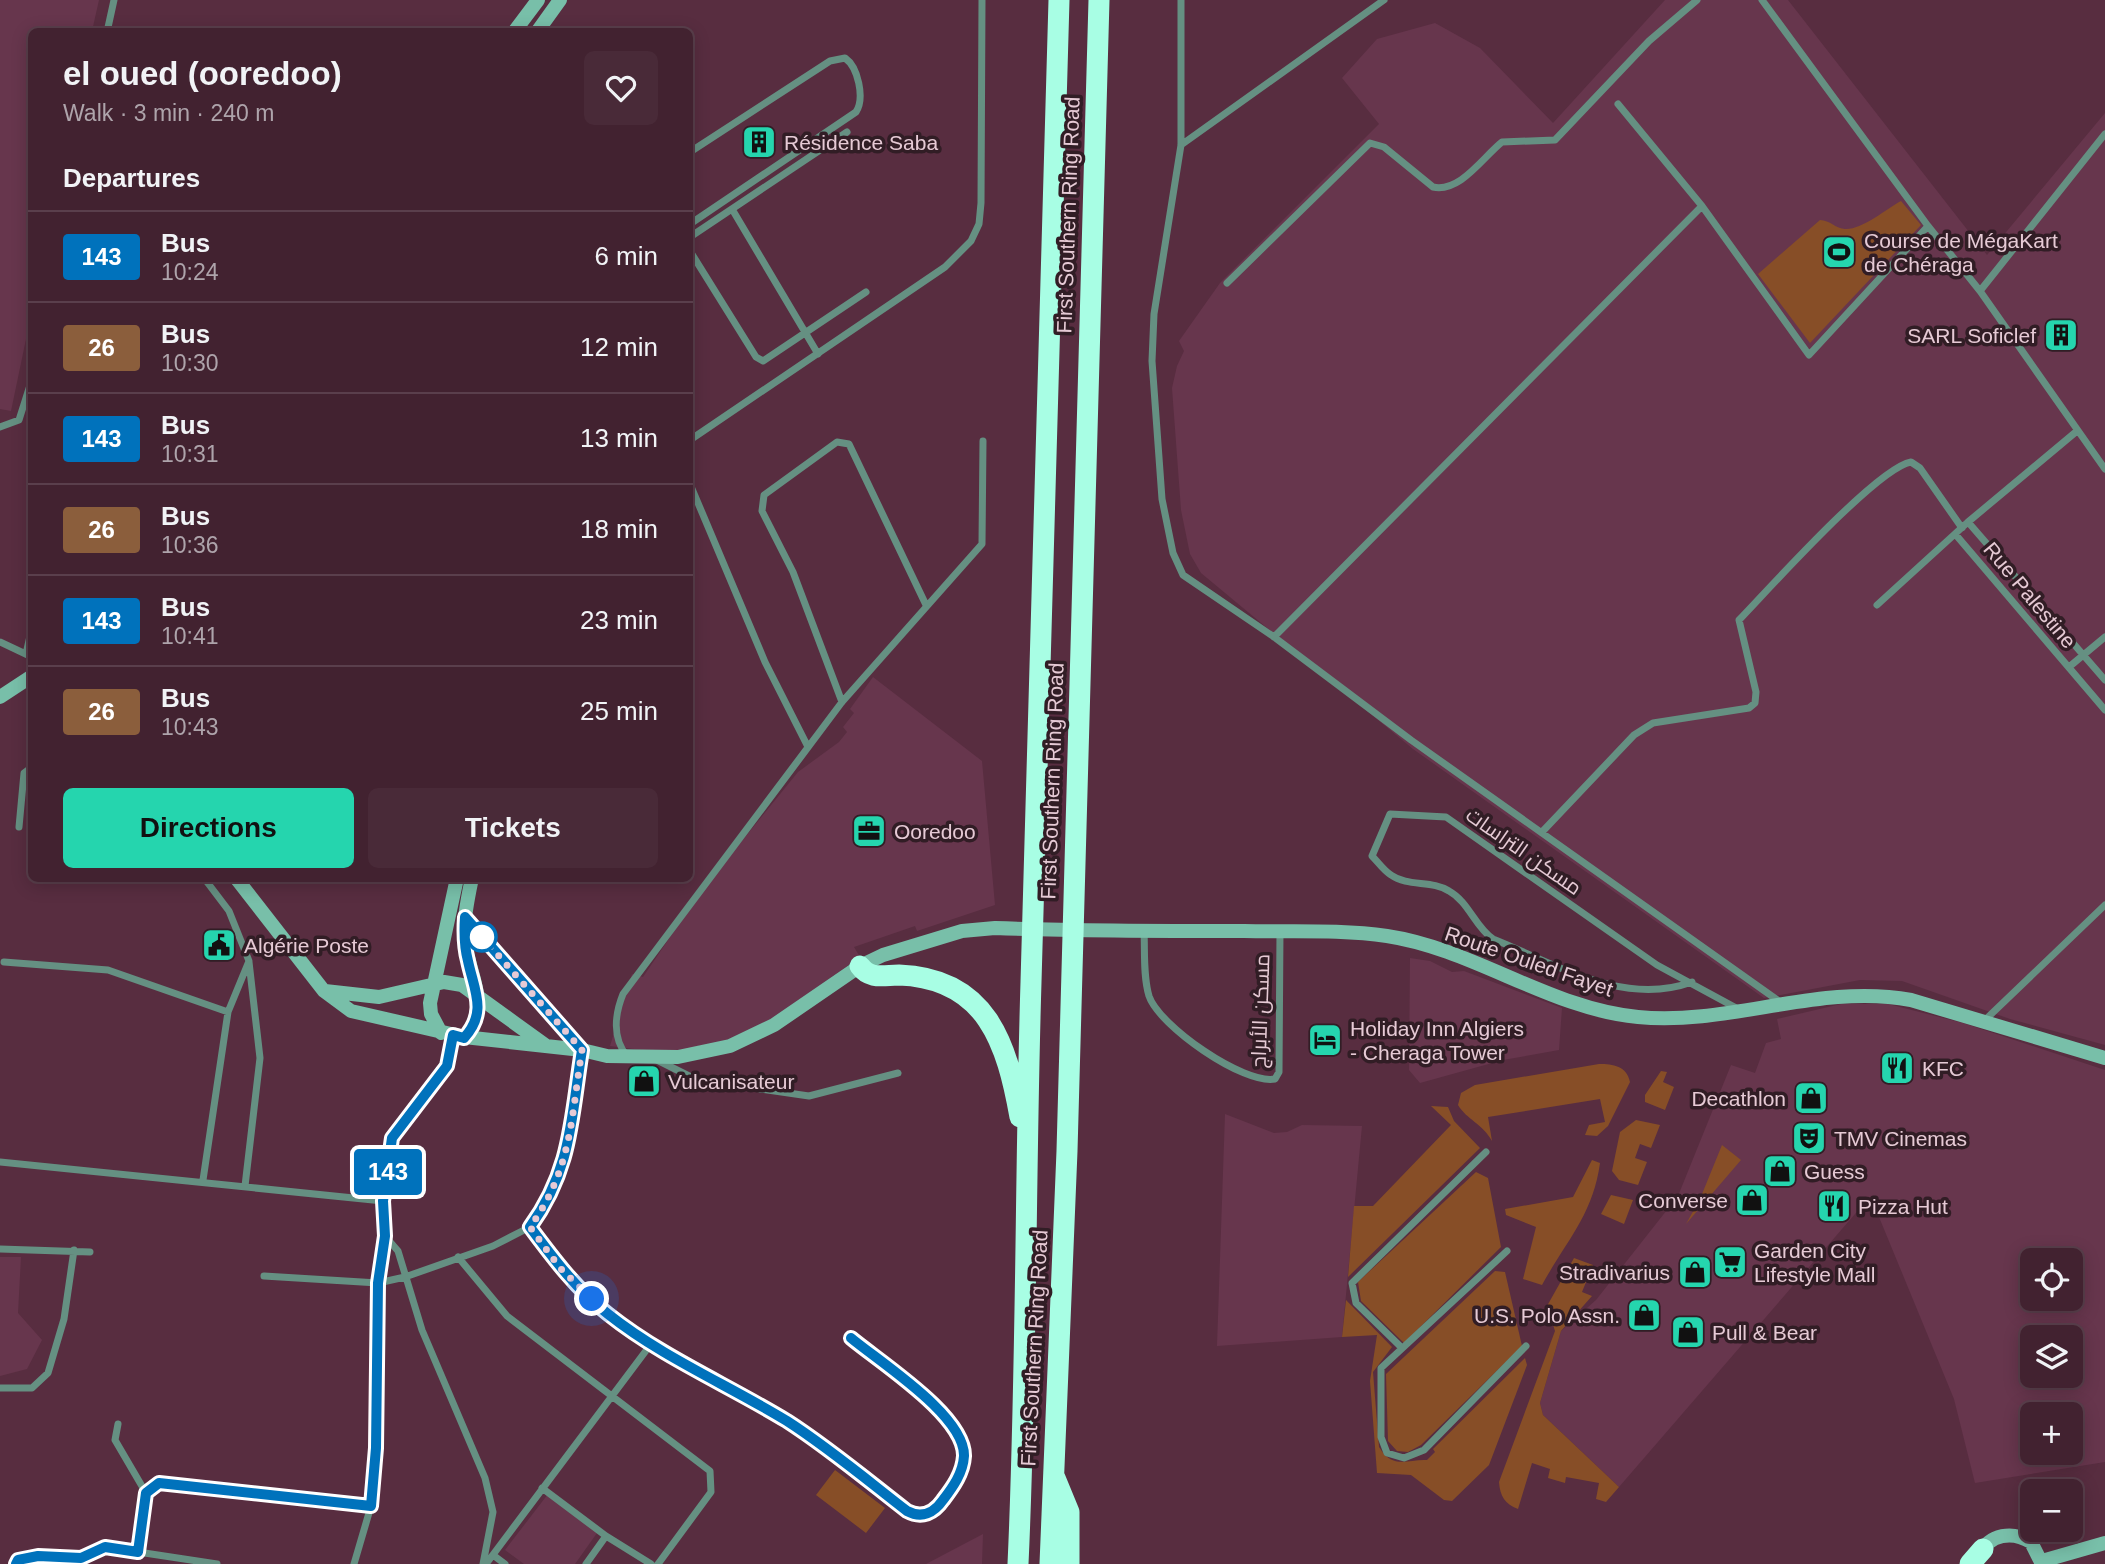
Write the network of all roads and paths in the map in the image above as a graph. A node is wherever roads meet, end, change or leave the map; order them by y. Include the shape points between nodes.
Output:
1 (114, 0) edge
2 (538, 0) edge
3 (560, 0) edge
4 (982, 0) edge
5 (1059, 0) edge
6 (1099, 0) edge
7 (1181, 0) edge
8 (1384, 0) edge
9 (1697, 0) edge
10 (1762, 0) edge
11 (108, 28) edge
12 (517, 28) edge
13 (540, 28) edge
14 (1618, 104) dead end
15 (847, 132) dead end
16 (2105, 134) edge
17 (1181, 145) junction
18 (693, 150) edge
19 (1702, 206) junction
20 (732, 209) junction
21 (693, 222) edge
22 (1928, 226) junction
23 (693, 235) edge
24 (693, 256) edge
25 (1227, 283) dead end
26 (1980, 291) junction
27 (866, 292) dead end
28 (806, 333) junction
29 (818, 354) junction
30 (28, 392) edge
31 (0, 427) edge
32 (2077, 430) junction
33 (693, 437) edge
34 (983, 441) dead end
35 (2105, 469) edge
36 (693, 491) edge
37 (1965, 525) junction
38 (1955, 535) junction
39 (926, 605) junction
40 (1877, 605) dead end
41 (1273, 636) junction
42 (2105, 638) edge
43 (0, 642) edge
44 (28, 655) edge
45 (2083, 655) junction
46 (2068, 667) junction
47 (28, 679) edge
48 (2105, 680) edge
49 (0, 697) edge
50 (842, 702) junction
51 (2105, 710) edge
52 (808, 747) junction
53 (28, 770) edge
54 (19, 827) dead end
55 (1542, 832) junction
56 (207, 882) edge
57 (239, 882) edge
58 (456, 882) edge
59 (471, 882) edge
60 (2105, 905) edge
61 (465, 917) junction
62 (1144, 931) junction
63 (1280, 932) junction
64 (248, 961) junction
65 (4, 962) dead end
66 (860, 966) junction
67 (1692, 982) junction
68 (435, 984) junction
69 (324, 991) junction
70 (478, 995) junction
71 (1783, 1004) junction
72 (228, 1012) junction
73 (1744, 1012) junction
74 (1983, 1021) junction
75 (452, 1035) junction
76 (547, 1047) junction
77 (582, 1050) junction
78 (628, 1057) junction
79 (2105, 1058) edge
80 (653, 1059) junction
81 (898, 1073) dead end
82 (1486, 1152) dead end
83 (0, 1162) edge
84 (1028, 1164) junction
85 (203, 1180) junction
86 (245, 1186) junction
87 (383, 1201) junction
88 (530, 1227) junction
89 (385, 1236) junction
90 (0, 1249) edge
91 (74, 1250) junction
92 (1507, 1251) dead end
93 (90, 1252) dead end
94 (458, 1257) junction
95 (264, 1276) dead end
96 (405, 1277) junction
97 (378, 1283) junction
98 (851, 1338) dead end
99 (651, 1344) junction
100 (1526, 1346) dead end
101 (1402, 1348) junction
102 (0, 1388) edge
103 (612, 1396) junction
104 (118, 1424) dead end
105 (1053, 1472) junction
106 (542, 1488) junction
107 (146, 1493) junction
108 (371, 1506) junction
109 (606, 1536) junction
110 (2105, 1543) edge
111 (138, 1552) junction
112 (493, 1555) junction
113 (1977, 1559) edge
114 (165, 1560) edge
115 (1018, 1563) edge
116 (2042, 1563) edge
117 (16, 1564) edge
118 (216, 1564) edge
119 (354, 1564) edge
120 (485, 1564) edge
121 (505, 1564) edge
122 (586, 1564) edge
123 (651, 1564) edge
124 (658, 1564) edge
125 (1050, 1564) edge
126 (1069, 1564) edge

1 - 11 street
2 - 12 main road
3 - 13 main road
4 - 29 street via 979,224 971,241 945,267
5 - 84 highway, First Southern Ring Road
6 - 105 highway, First Southern Ring Road via 1067,1151
7 - 17 street
8 - 17 street
9 - 25 street via 1649,41 1555,140 1502,142 1457,183 1442,189 1433,187 1384,147 1370,143
10 - 22 street
14 - 19 street
15 - 20 street
16 - 26 street
17 - 41 street via 1154,314 1152,361 1167,529 1183,575
18 - 21 street via 830,61 845,58 856,70 860,105 856,112
19 - 22 street via 1809,355
19 - 41 street
20 - 23 street
20 - 28 street
22 - 26 street
24 - 28 street via 759,359 771,358
26 - 32 street
27 - 28 street
28 - 29 street
29 - 33 street
30 - 31 street via 19,420
32 - 35 street
32 - 37 street
34 - 39 street via 982,544
36 - 52 street via 765,662
37 - 38 street
37 - 45 street, Rue Palestine
37 - 55 street, Rue Palestine via 1920,468 1911,462 1891,471 1835,520 1740,620 1755,703 1749,708 1653,723 1634,735
38 - 40 street
38 - 46 street, Rue Palestine
39 - 50 street
39 - 50 street via 849,444 837,442 764,495 762,511 793,572
41 - 55 street
42 - 45 street
43 - 44 street
45 - 46 street
45 - 48 street, Rue Palestine
46 - 51 street, Rue Palestine
47 - 49 main road
50 - 52 street
52 - 78 street via 623,994 616,1020
53 - 54 street
55 - 71 street
56 - 64 street via 229,911
57 - 69 main road, Route Ouled Fayet
58 - 68 main road
59 - 61 main road
60 - 74 street
61 - 70 main road via 466,950
61 - 77 street
62 - 63 main road, Route Ouled Fayet
62 - 63 street, مسكن الأبراج via 1149,996 1160,1016 1177,1032 1251,1077 1269,1080 1279,1072
62 - 66 main road, Route Ouled Fayet via 962,931
63 - 73 main road, Route Ouled Fayet via 1387,936 1476,962 1587,1008 1630,1017 1670,1020
64 - 72 street
64 - 86 street via 260,1058
65 - 72 street via 108,970
66 - 80 main road, Route Ouled Fayet via 751,1037 705,1053
66 - 84 highway via 870,975 923,978 946,986 971,1000 989,1019 1008,1058
67 - 67 street, مسكن التراسات via 1657,965 1446,817 1390,814 1372,856 1391,876 1452,892 1482,932 1493,939 1609,985 1659,991
67 - 73 street, مسكن التراسات
68 - 69 main road via 379,997
68 - 70 main road via 462,985
68 - 75 main road via 431,1014
69 - 75 main road, Route Ouled Fayet via 361,1015
70 - 75 main road via 479,1014
70 - 76 main road
71 - 73 main road, Route Ouled Fayet
71 - 74 main road, Route Ouled Fayet via 1880,994
72 - 85 street
74 - 79 main road, Route Ouled Fayet
75 - 76 main road, Route Ouled Fayet
75 - 87 street via 447,1066 392,1138
76 - 77 main road, Route Ouled Fayet
77 - 78 main road, Route Ouled Fayet
77 - 88 street via 564,1165 548,1203
78 - 80 main road, Route Ouled Fayet
80 - 81 street via 697,1080 809,1096
82 - 101 street via 1352,1283 1356,1303
83 - 85 street
84 - 115 highway, First Southern Ring Road
85 - 86 street
86 - 87 street
87 - 89 street
88 - 94 street
88 - 99 street via 560,1268 607,1314
89 - 96 street via 398,1251
89 - 97 street
90 - 91 street
91 - 93 street
91 - 102 street via 64,1319 48,1373 32,1388
92 - 101 street
94 - 96 street
94 - 103 street via 507,1316
95 - 97 street
96 - 97 street
96 - 120 street via 422,1330 485,1478 493,1512
97 - 108 street
98 - 99 street via 945,1416 959,1434 962,1467 946,1497 928,1513 907,1511 785,1420
99 - 103 street
100 - 101 street via 1424,1450 1404,1458 1391,1456 1384,1447 1380,1376 1385,1363
103 - 106 street
103 - 124 street via 706,1465 712,1478 707,1497
104 - 107 street via 115,1440
105 - 125 highway, First Southern Ring Road
105 - 126 highway via 1069,1512
106 - 109 street
106 - 112 street
107 - 108 street via 159,1483
107 - 111 street
108 - 119 street
109 - 122 street
109 - 123 street
110 - 116 main road
111 - 114 street
111 - 117 street via 105,1547 81,1558 38,1556
112 - 120 street
112 - 121 street
113 - 116 main road via 2000,1536 2022,1536 2031,1542
114 - 118 street

